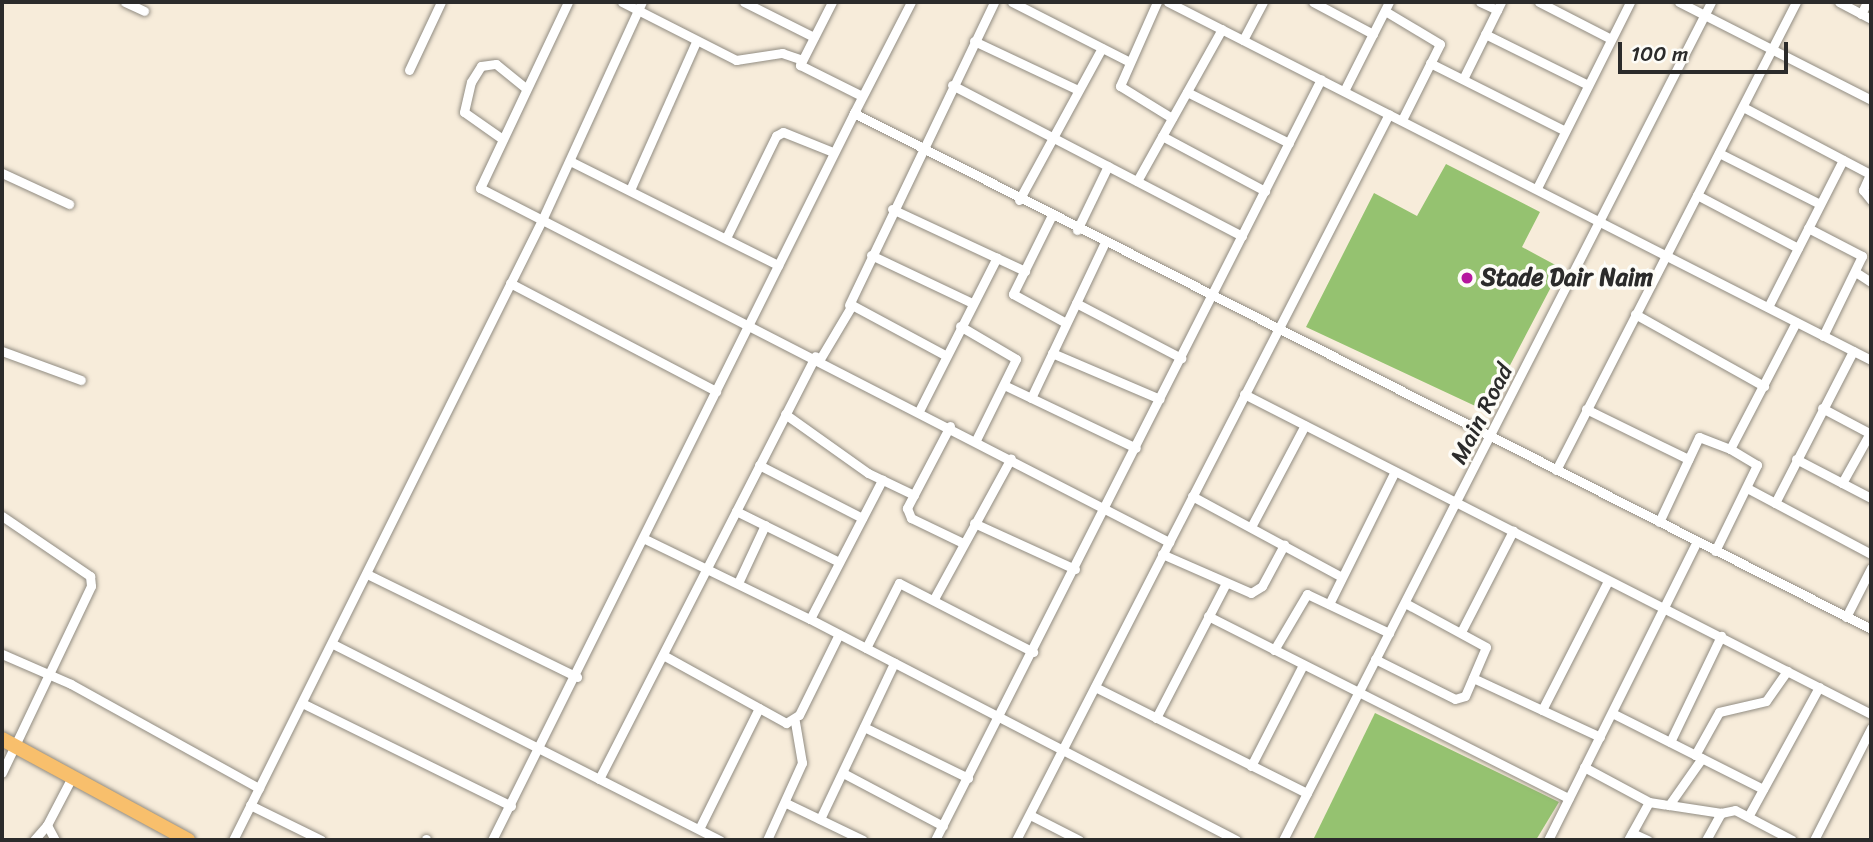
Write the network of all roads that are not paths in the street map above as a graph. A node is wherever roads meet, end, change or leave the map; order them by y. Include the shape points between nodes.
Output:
1 (125, 2) edge
2 (441, 2) edge
3 (568, 2) edge
4 (622, 2) edge
5 (744, 2) edge
6 (832, 2) edge
7 (911, 2) edge
8 (994, 2) edge
9 (1012, 2) edge
10 (1157, 2) edge
11 (1263, 2) edge
12 (1312, 2) edge
13 (1480, 2) edge
14 (1539, 2) edge
15 (1630, 2) edge
16 (1679, 2) edge
17 (1712, 2) edge
18 (1796, 2) edge
19 (1839, 2) edge
20 (1867, 2) edge
21 (1172, 3) edge
22 (640, 6) edge
23 (1387, 6) edge
24 (1499, 6) edge
25 (144, 11) dead end
26 (1861, 14) junction
27 (1704, 15) junction
28 (1871, 19) edge
29 (1222, 29) junction
30 (1373, 34) junction
31 (1485, 34) junction
32 (814, 37) junction
33 (1611, 39) junction
34 (1243, 40) junction
35 (974, 41) junction
36 (695, 44) junction
37 (1102, 48) junction
38 (1772, 49) junction
39 (802, 60) junction
40 (1128, 61) junction
41 (1430, 63) junction
42 (409, 69) dead end
43 (1321, 79) junction
44 (1463, 79) junction
45 (952, 85) junction
46 (1588, 85) junction
47 (526, 88) junction
48 (1078, 90) junction
49 (1344, 91) junction
50 (1187, 92) junction
51 (862, 96) junction
52 (1871, 100) edge
53 (1742, 107) junction
54 (854, 113) junction
55 (1390, 114) junction
56 (1172, 118) junction
57 (1402, 120) junction
58 (1565, 131) junction
59 (1162, 135) junction
60 (1051, 136) junction
61 (501, 138) junction
62 (1289, 143) junction
63 (921, 145) junction
64 (834, 152) junction
65 (1719, 153) junction
66 (1843, 160) junction
67 (570, 161) junction
68 (1108, 166) junction
69 (2, 173) edge
70 (1871, 173) edge
71 (1137, 181) junction
72 (1537, 188) junction
73 (630, 190) junction
74 (1265, 191) junction
75 (1697, 195) junction
76 (1019, 200) junction
77 (1871, 200) edge
78 (69, 204) dead end
79 (1820, 204) junction
80 (892, 209) junction
81 (1051, 217) junction
82 (542, 220) junction
83 (1599, 220) junction
84 (1808, 228) junction
85 (1077, 230) junction
86 (1242, 236) junction
87 (726, 238) junction
88 (1104, 244) junction
89 (1798, 248) junction
90 (1667, 254) junction
91 (871, 256) junction
92 (997, 257) junction
93 (778, 265) junction
94 (1024, 271) junction
95 (1857, 273) junction
96 (1871, 282) edge
97 (510, 283) junction
98 (1211, 297) junction
99 (972, 303) junction
100 (1076, 303) junction
101 (849, 305) junction
102 (1768, 307) junction
103 (1635, 314) junction
104 (1796, 322) junction
105 (1066, 323) junction
106 (749, 325) junction
107 (960, 326) junction
108 (1277, 330) junction
109 (1823, 336) junction
110 (2, 351) edge
111 (1853, 351) junction
112 (1052, 353) junction
113 (945, 355) junction
114 (818, 357) junction
115 (1181, 358) junction
116 (1871, 360) edge
117 (81, 380) dead end
118 (1004, 385) junction
119 (1763, 386) junction
120 (716, 391) junction
121 (1244, 394) junction
122 (1031, 398) junction
123 (1160, 399) junction
124 (1822, 408) junction
125 (920, 409) junction
126 (1587, 409) junction
127 (785, 414) junction
128 (1305, 425) junction
129 (950, 426) junction
130 (1871, 433) edge
131 (1493, 438) junction
132 (976, 440) junction
133 (1136, 448) junction
134 (1730, 449) junction
135 (1011, 458) junction
136 (1688, 459) junction
137 (1796, 459) junction
138 (759, 465) junction
139 (1395, 471) junction
140 (1556, 471) junction
141 (882, 480) junction
142 (1842, 483) junction
143 (1747, 488) junction
144 (914, 495) junction
145 (1192, 496) junction
146 (1871, 498) edge
147 (1458, 503) junction
148 (1775, 503) junction
149 (1105, 508) junction
150 (736, 511) junction
151 (2, 516) edge
152 (862, 518) junction
153 (1659, 522) junction
154 (974, 523) junction
155 (765, 525) junction
156 (1251, 527) junction
157 (1513, 531) junction
158 (645, 539) junction
159 (1697, 541) junction
160 (1169, 542) junction
161 (963, 543) junction
162 (1284, 545) junction
163 (1715, 551) junction
164 (1162, 554) junction
165 (1871, 554) edge
166 (839, 562) junction
167 (705, 567) junction
168 (1871, 568) edge
169 (1075, 569) junction
170 (367, 574) junction
171 (1342, 577) junction
172 (1608, 581) junction
173 (738, 583) junction
174 (1225, 585) junction
175 (934, 597) junction
176 (1405, 603) junction
177 (1329, 604) junction
178 (1664, 607) junction
179 (1208, 616) junction
180 (1846, 617) junction
181 (810, 619) junction
182 (1871, 629) edge
183 (1461, 632) junction
184 (1389, 633) junction
185 (839, 634) junction
186 (1721, 636) junction
187 (333, 643) junction
188 (866, 648) junction
189 (1274, 650) junction
190 (1033, 652) junction
191 (2, 654) edge
192 (663, 656) junction
193 (1375, 659) junction
194 (894, 663) junction
195 (1303, 665) junction
196 (1787, 671) junction
197 (49, 674) junction
198 (578, 677) junction
199 (1473, 678) junction
200 (1094, 687) junction
201 (1819, 687) junction
202 (1357, 693) junction
203 (302, 703) junction
204 (759, 708) junction
205 (1542, 710) junction
206 (1612, 713) junction
207 (1871, 714) edge
208 (999, 718) junction
209 (1156, 718) junction
210 (795, 722) junction
211 (864, 727) junction
212 (1871, 728) edge
213 (1600, 737) junction
214 (2, 739) edge
215 (1670, 742) junction
216 (16, 748) junction
217 (542, 750) junction
218 (1062, 750) junction
219 (1698, 757) junction
220 (1251, 766) junction
221 (1584, 767) junction
222 (2, 773) edge
223 (843, 773) junction
224 (968, 778) junction
225 (71, 779) junction
226 (599, 779) junction
227 (259, 788) junction
228 (1763, 789) junction
229 (1307, 793) junction
230 (1569, 797) junction
231 (1649, 802) junction
232 (786, 803) junction
233 (250, 805) junction
234 (1669, 805) junction
235 (511, 806) junction
236 (1721, 813) junction
237 (1749, 815) junction
238 (1030, 816) junction
239 (820, 819) junction
240 (47, 825) junction
241 (943, 826) junction
242 (699, 829) junction
243 (1630, 836) edge
244 (34, 840) edge
245 (55, 840) edge
246 (188, 840) edge
247 (233, 840) edge
248 (321, 840) edge
249 (492, 840) edge
250 (720, 840) edge
251 (767, 840) edge
252 (863, 840) edge
253 (935, 840) edge
254 (1016, 840) edge
255 (1079, 840) edge
256 (1236, 840) edge
257 (1283, 840) edge
258 (1548, 840) edge
259 (1648, 840) edge
260 (1706, 840) edge
261 (1791, 840) edge
262 (1814, 840) edge

1 - 25 street
2 - 42 street
3 - 47 street
4 - 22 street
5 - 32 street
6 - 32 street
7 - 51 street
8 - 35 street
9 - 37 street
10 - 40 street
11 - 34 street
12 - 30 street
13 - 24 street
14 - 33 street
15 - 33 street
16 - 27 street
17 - 27 street, Main Road
18 - 38 street
19 - 26 street
20 - 26 street
21 - 29 street
22 - 36 street
22 - 67 street
23 - 30 street
23 - 41 street via 1440,41
24 - 31 street
26 - 28 street
27 - 38 street
27 - 83 street, Main Road
29 - 34 street
29 - 50 street
30 - 49 street
31 - 44 street
31 - 46 street
32 - 39 street
33 - 46 street
34 - 43 street
35 - 45 street
35 - 48 street
36 - 39 street via 736,60 782,53
36 - 73 street
37 - 40 street
37 - 48 street
38 - 52 street
38 - 53 street
39 - 51 street via 802,69
40 - 56 street via 1120,86
41 - 44 street
41 - 57 street
43 - 49 street
43 - 62 street
44 - 58 street
45 - 60 street
45 - 63 street
46 - 58 street
47 - 61 street
47 - 61 street via 496,64 481,66 471,82 464,112
48 - 60 street
49 - 55 street
50 - 56 street
50 - 62 street
51 - 54 street
53 - 65 street
53 - 66 street
54 - 63 street
54 - 64 street
55 - 57 street
55 - 108 street
56 - 59 street
57 - 72 street
58 - 72 street
59 - 71 street
59 - 74 street
60 - 68 street
60 - 76 street
61 - 82 street via 480,188
62 - 74 street
63 - 76 street
63 - 80 street
64 - 87 street via 783,132 776,136
64 - 93 street
65 - 75 street
65 - 79 street
66 - 70 street
66 - 79 street
67 - 73 street
67 - 82 street
68 - 71 street
68 - 85 street
69 - 78 street
70 - 77 street via 1863,190
71 - 86 street
72 - 83 street
73 - 87 street
74 - 86 street
75 - 89 street
75 - 90 street
76 - 81 street
79 - 84 street
80 - 91 street
80 - 92 street
81 - 85 street
81 - 94 street
82 - 97 street
82 - 106 street
83 - 90 street
83 - 131 street, Main Road
84 - 89 street
84 - 95 street via 1858,251 1862,262
85 - 88 street
86 - 98 street
87 - 93 street
88 - 98 street
88 - 100 street
89 - 102 street
90 - 102 street
90 - 103 street
91 - 99 street
91 - 101 street
92 - 94 street
92 - 99 street
93 - 106 street
94 - 105 street via 1015,298
95 - 96 street
95 - 109 street
97 - 120 street
97 - 170 street
98 - 108 street
98 - 115 street
99 - 107 street
100 - 105 street
100 - 115 street
101 - 113 street
101 - 114 street
102 - 104 street
103 - 119 street
103 - 126 street
104 - 109 street
104 - 119 street
105 - 112 street
106 - 114 street
106 - 120 street
107 - 113 street
107 - 118 street via 1014,353
108 - 121 street
108 - 131 street
109 - 111 street
110 - 117 street
111 - 116 street
111 - 124 street
112 - 122 street
112 - 123 street
113 - 125 street
114 - 125 street
114 - 127 street
115 - 123 street
118 - 122 street
118 - 132 street
119 - 134 street
120 - 158 street
121 - 128 street
121 - 145 street
122 - 133 street
123 - 133 street
124 - 130 street
124 - 137 street
125 - 129 street
126 - 136 street
126 - 140 street
127 - 138 street
127 - 141 street
128 - 139 street
128 - 156 street
129 - 132 street
129 - 144 street
130 - 142 street
131 - 140 street
131 - 147 street, Main Road
132 - 135 street
133 - 149 street
134 - 136 street via 1701,436
134 - 143 street via 1756,460
135 - 149 street
135 - 154 street
136 - 153 street
137 - 142 street
137 - 148 street
138 - 150 street
138 - 152 street
139 - 147 street
139 - 171 street
140 - 153 street
141 - 144 street
141 - 152 street
142 - 146 street
143 - 148 street
143 - 163 street
144 - 161 street via 907,508 911,518
145 - 156 street
145 - 160 street
147 - 157 street
147 - 176 street, Main Road
148 - 165 street
149 - 160 street
149 - 169 street
150 - 155 street
150 - 167 street
151 - 197 street via 90,576 88,600
152 - 166 street
153 - 159 street
154 - 161 street
154 - 169 street
155 - 166 street
155 - 173 street
156 - 162 street
157 - 172 street
157 - 183 street
158 - 167 street
158 - 198 street
159 - 163 street
159 - 178 street
160 - 164 street
161 - 175 street
162 - 171 street
162 - 174 street via 1258,590
163 - 180 street
164 - 174 street
164 - 200 street
166 - 181 street
167 - 173 street
167 - 192 street
168 - 180 street
169 - 190 street
170 - 187 street
170 - 198 street
171 - 177 street
172 - 178 street
172 - 205 street
173 - 181 street
174 - 179 street
175 - 188 street via 899,583
175 - 190 street
176 - 183 street
176 - 184 street, Main Road
177 - 184 street
177 - 189 street via 1302,595
178 - 186 street
178 - 206 street
179 - 189 street
179 - 209 street
180 - 182 street
181 - 185 street
183 - 199 street via 1486,647
184 - 193 street, Main Road
185 - 188 street
185 - 210 street
186 - 196 street
186 - 215 street
187 - 203 street
187 - 217 street
188 - 194 street
189 - 195 street
190 - 208 street
191 - 197 street
192 - 204 street
192 - 226 street
193 - 199 street via 1455,699 1465,696
193 - 202 street, Main Road
194 - 208 street
194 - 211 street
195 - 202 street
195 - 220 street
196 - 201 street
196 - 219 street via 1766,701 1719,712
197 - 216 street
197 - 227 street
198 - 217 street
199 - 205 street
200 - 209 street
200 - 218 street
201 - 207 street
201 - 228 street
202 - 229 street, Main Road
202 - 230 street
203 - 227 street
203 - 235 street
204 - 210 street
204 - 242 street
205 - 213 street
206 - 213 street
206 - 215 street
208 - 218 street
208 - 224 street
209 - 220 street
210 - 232 street via 802,764
211 - 223 street
211 - 224 street
212 - 262 street
213 - 221 street
214 - 216 main road
215 - 219 street
216 - 222 street
216 - 225 main road
217 - 226 street
217 - 235 street
218 - 238 street
218 - 256 street
219 - 228 street
219 - 234 street
220 - 229 street
221 - 230 street
221 - 231 street
223 - 239 street
223 - 241 street
224 - 241 street
225 - 240 street
225 - 246 main road
226 - 242 street
227 - 233 street
228 - 237 street
229 - 257 street, Main Road
230 - 258 street
231 - 234 street
231 - 243 street
232 - 239 street
232 - 251 street
233 - 247 street
233 - 248 street
234 - 236 street
235 - 249 street
236 - 237 street
236 - 260 street
237 - 261 street
238 - 254 street
238 - 255 street
239 - 252 street
240 - 244 street
240 - 245 street
241 - 253 street
242 - 250 street
243 - 259 street

